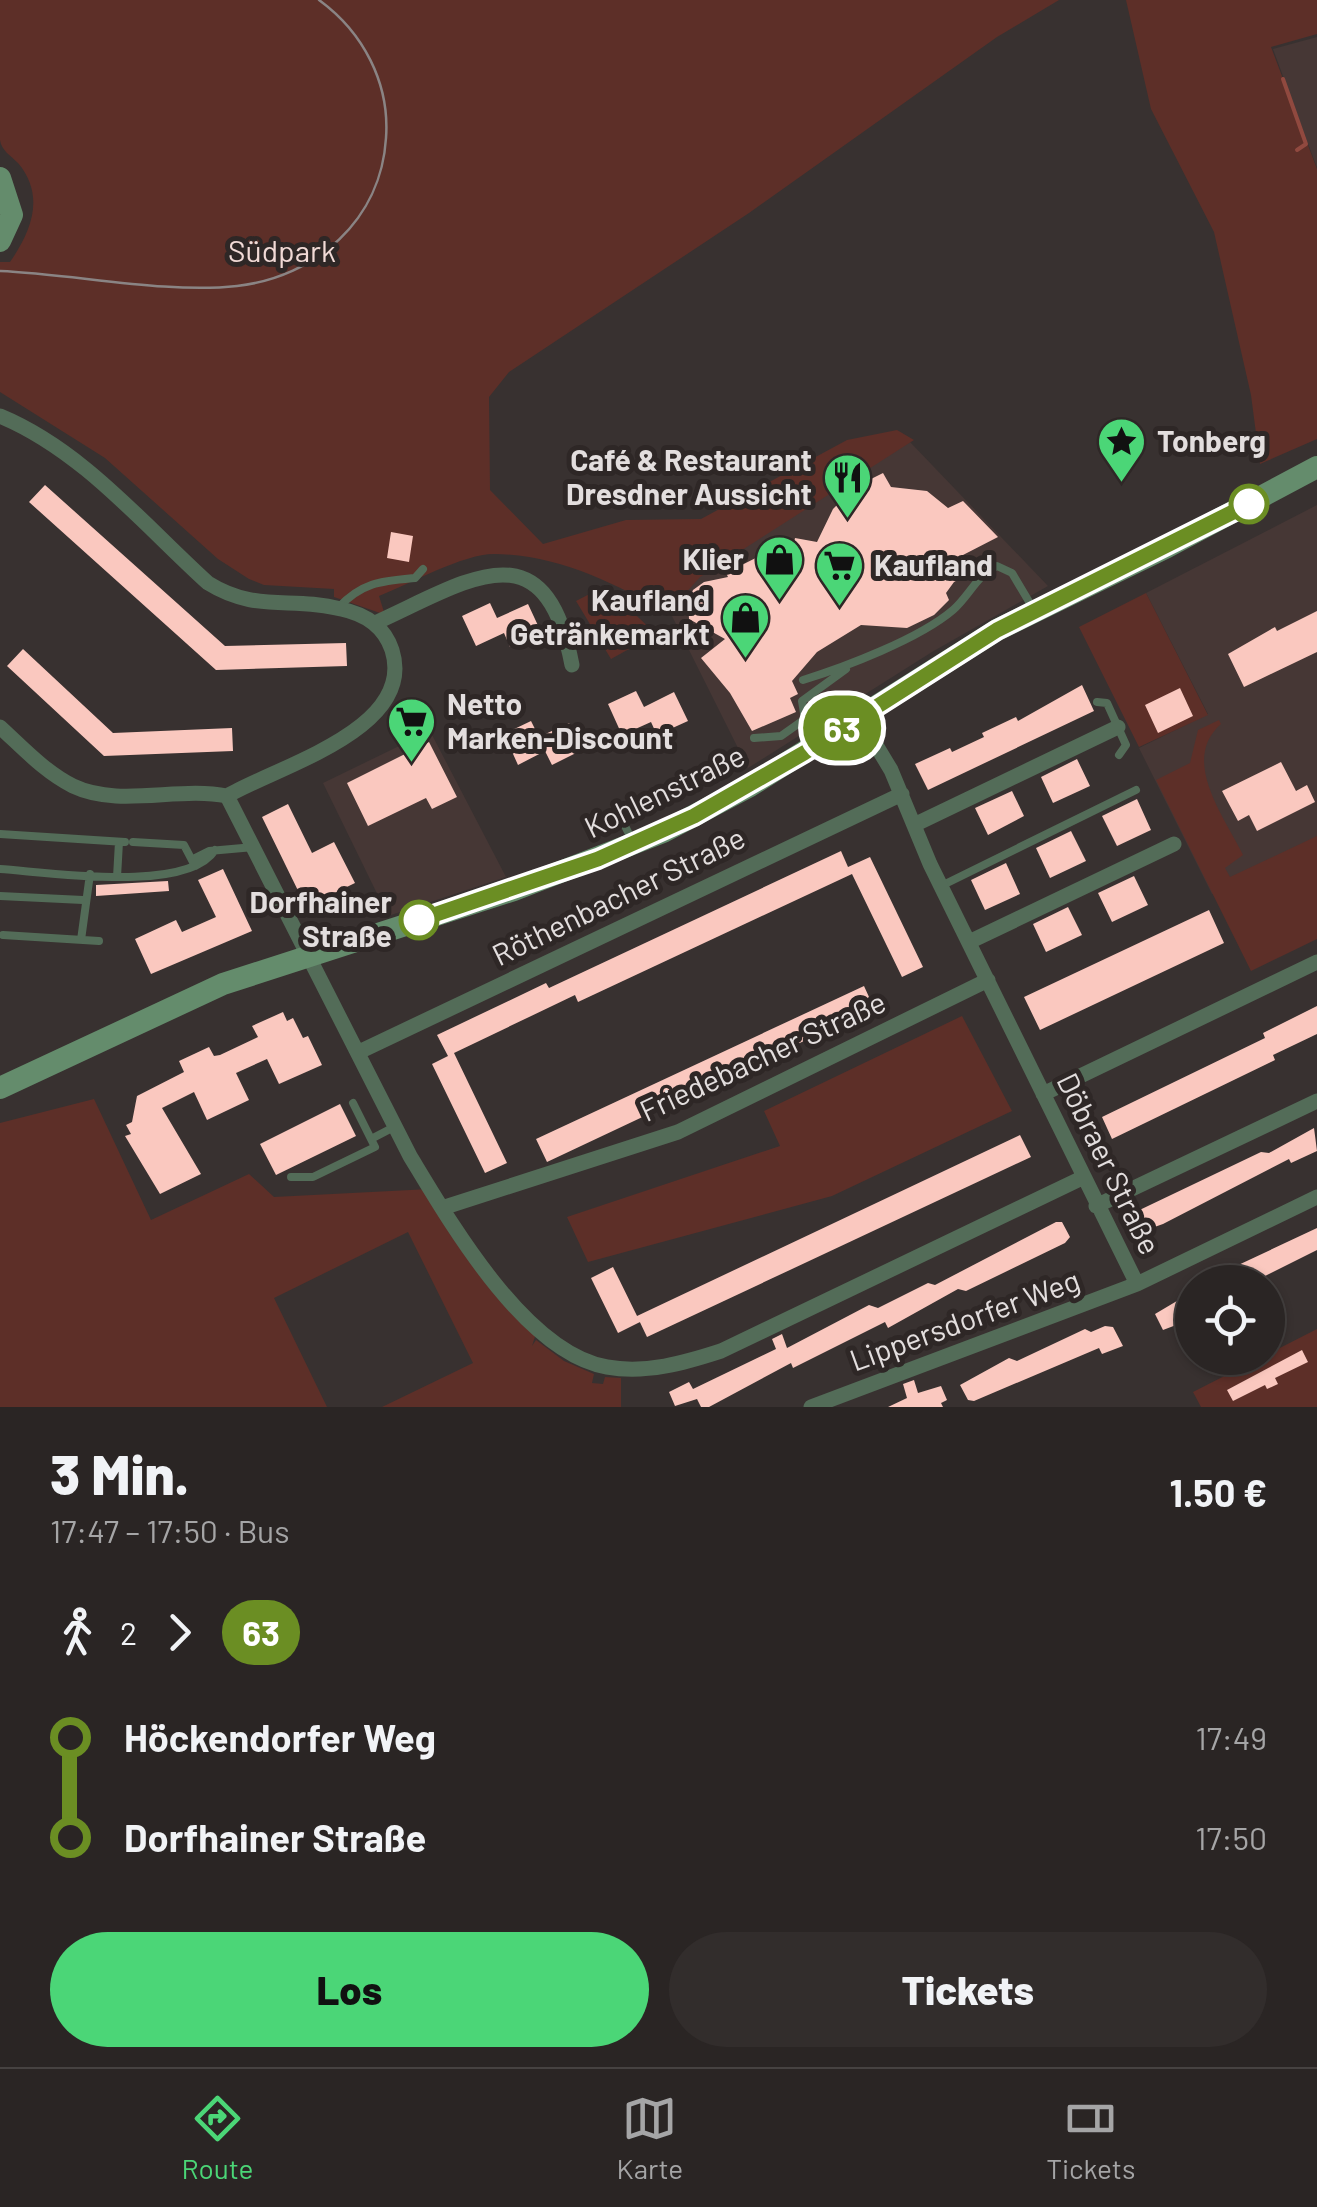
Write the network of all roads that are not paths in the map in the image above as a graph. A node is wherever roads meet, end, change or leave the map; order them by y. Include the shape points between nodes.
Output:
1 (0, 178) edge
2 (1, 241) edge
3 (0, 416) edge
4 (1317, 467) edge
5 (423, 569) dead end
6 (338, 608) junction
7 (1034, 610) junction
8 (375, 624) junction
9 (572, 665) dead end
10 (849, 666) junction
11 (802, 680) dead end
12 (1096, 702) dead end
13 (859, 716) junction
14 (1118, 727) junction
15 (0, 728) edge
16 (754, 738) dead end
17 (1119, 755) dead end
18 (1136, 790) dead end
19 (902, 794) junction
20 (227, 796) junction
21 (618, 810) dead end
22 (916, 824) junction
23 (0, 834) edge
24 (126, 842) junction
25 (634, 844) junction
26 (1174, 844) dead end
27 (247, 849) junction
28 (195, 866) junction
29 (0, 869) edge
30 (90, 874) junction
31 (117, 877) junction
32 (941, 886) junction
33 (0, 896) edge
34 (83, 900) junction
35 (3, 935) dead end
36 (81, 940) junction
37 (98, 941) dead end
38 (969, 942) junction
39 (310, 954) junction
40 (1317, 962) edge
41 (988, 980) junction
42 (361, 1051) junction
43 (0, 1088) edge
44 (1043, 1094) junction
45 (1317, 1102) edge
46 (352, 1103) dead end
47 (396, 1126) junction
48 (371, 1139) junction
49 (291, 1178) dead end
50 (1082, 1178) junction
51 (1317, 1197) edge
52 (1096, 1206) junction
53 (442, 1208) junction
54 (1136, 1284) junction
55 (812, 1407) edge

1 - 2 street via 12,215
3 - 6 street via 82,465 227,595 256,604
4 - 7 street, Kohlenstraße
5 - 6 lane via 416,578 381,579 356,589
6 - 8 street
7 - 10 lane via 1012,572 997,566 982,573 952,611
7 - 13 street, Kohlenstraße
8 - 9 street via 474,580 515,575 547,592 564,625
8 - 20 street via 396,666 380,711 350,734
10 - 11 lane
10 - 16 lane via 802,700 805,719 781,736
12 - 14 lane via 1107,703
13 - 19 street, Döbraer Straße
13 - 25 street, Kohlenstraße via 722,802
14 - 17 lane via 1126,745
14 - 22 street
15 - 20 street via 46,768 91,791
18 - 32 lane
19 - 22 street, Döbraer Straße
19 - 42 street, Röthenbacher Straße
20 - 27 street
21 - 25 lane
22 - 32 street, Döbraer Straße
23 - 24 lane
24 - 28 lane via 184,845
24 - 31 lane
25 - 39 street, Kohlenstraße
26 - 38 street
27 - 28 lane via 215,850 195,858
27 - 39 street
28 - 31 lane
29 - 30 lane
30 - 31 lane
30 - 34 lane
32 - 38 street, Döbraer Straße
33 - 34 lane
34 - 36 lane
35 - 36 lane
36 - 37 lane
38 - 41 street, Döbraer Straße
39 - 42 street
39 - 43 street, Kohlenstraße via 185,999
40 - 44 street
41 - 44 street, Döbraer Straße
41 - 53 street, Friedebacher Straße via 678,1132
42 - 47 street
44 - 50 street, Döbraer Straße
45 - 52 street
46 - 48 lane
47 - 48 lane
47 - 53 street
48 - 49 lane via 375,1147 313,1177
50 - 52 street, Döbraer Straße
50 - 53 street via 721,1351 677,1365 629,1369 593,1364 560,1346 512,1302
51 - 54 street, Döbraer Straße
52 - 54 street, Döbraer Straße
54 - 55 street, Lippersdorfer Weg

